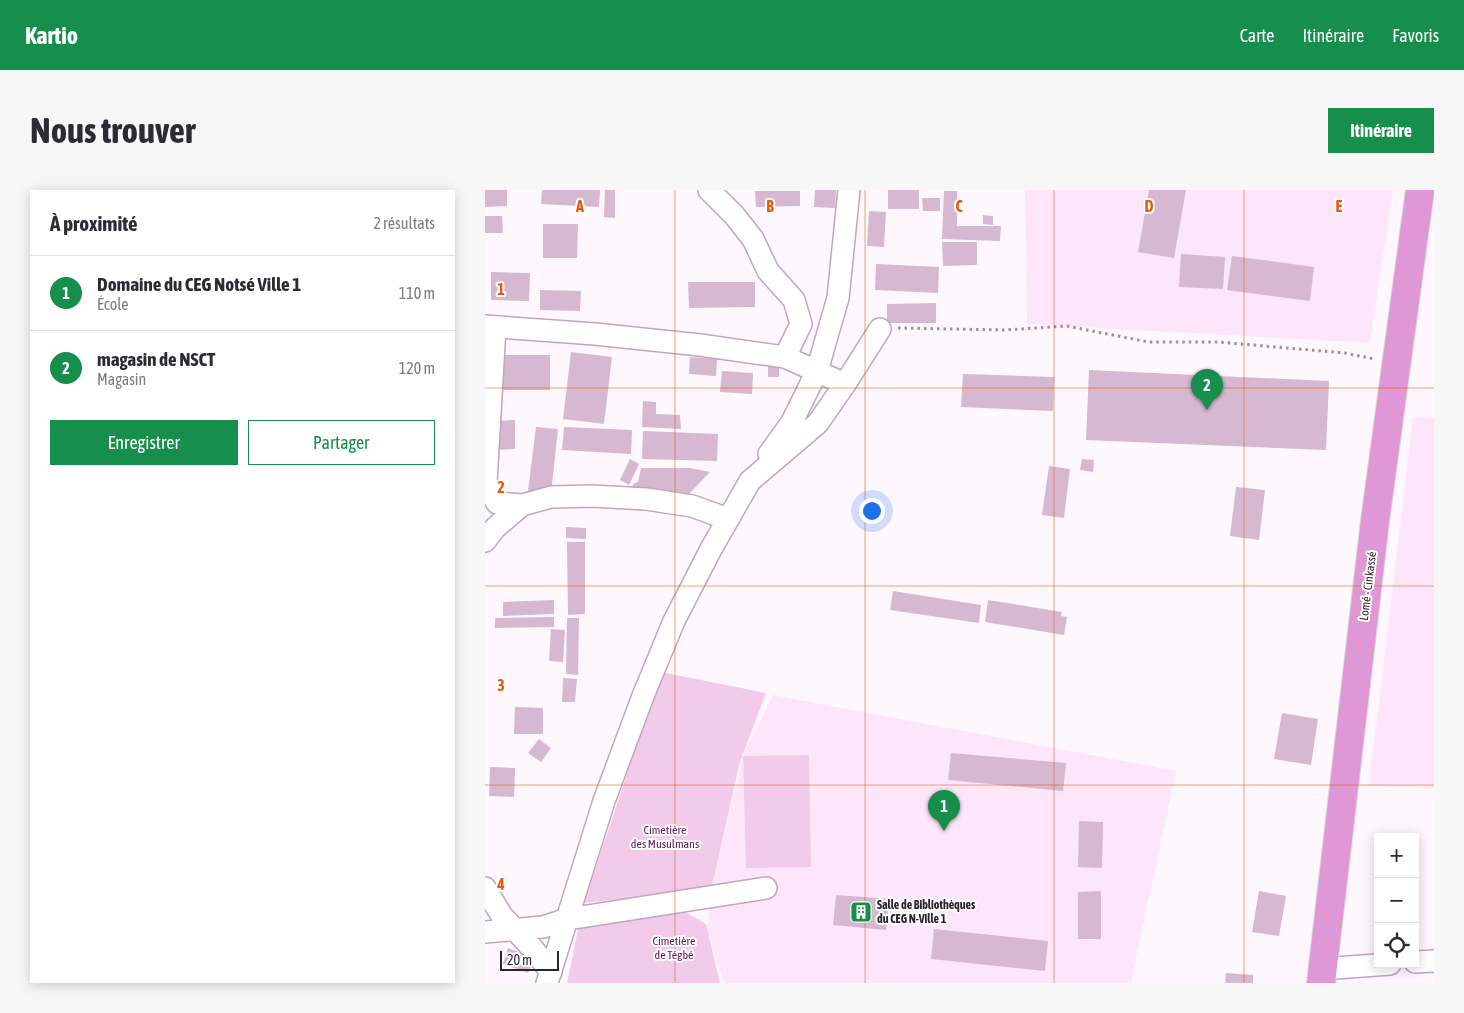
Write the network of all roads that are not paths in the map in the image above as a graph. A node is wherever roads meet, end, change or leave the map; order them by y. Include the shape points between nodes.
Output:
1 (709, 190) edge
2 (849, 190) edge
3 (1420, 190) edge
4 (490, 326) edge
5 (880, 329) road end
6 (785, 357) junction
7 (817, 371) junction
8 (845, 384) junction
9 (750, 481) junction
10 (522, 505) junction
11 (728, 519) junction
12 (485, 541) edge
13 (485, 888) edge
14 (766, 888) dead end
15 (568, 919) junction
16 (514, 929) junction
17 (485, 932) edge
18 (1434, 961) edge
19 (1419, 962) edge
20 (1374, 967) edge
21 (1321, 976) edge
22 (549, 978) edge

1 - 6 street via 753,239 768,271 793,300 801,324
2 - 7 street via 839,298
3 - 21 highway, Lomé - Cinkassé via 1374,531
4 - 6 street via 691,344
4 - 10 street via 486,483 497,503
5 - 8 street
6 - 7 street
7 - 8 street
7 - 9 street via 792,422
8 - 9 street via 818,423
9 - 11 street
10 - 11 street via 551,497 646,499 692,506
10 - 12 street
11 - 15 street via 674,621 643,696 604,801
13 - 16 street
14 - 15 street
15 - 16 street via 543,927
15 - 22 street
16 - 17 street
16 - 22 street via 533,949
18 - 19 street
20 - 21 street

